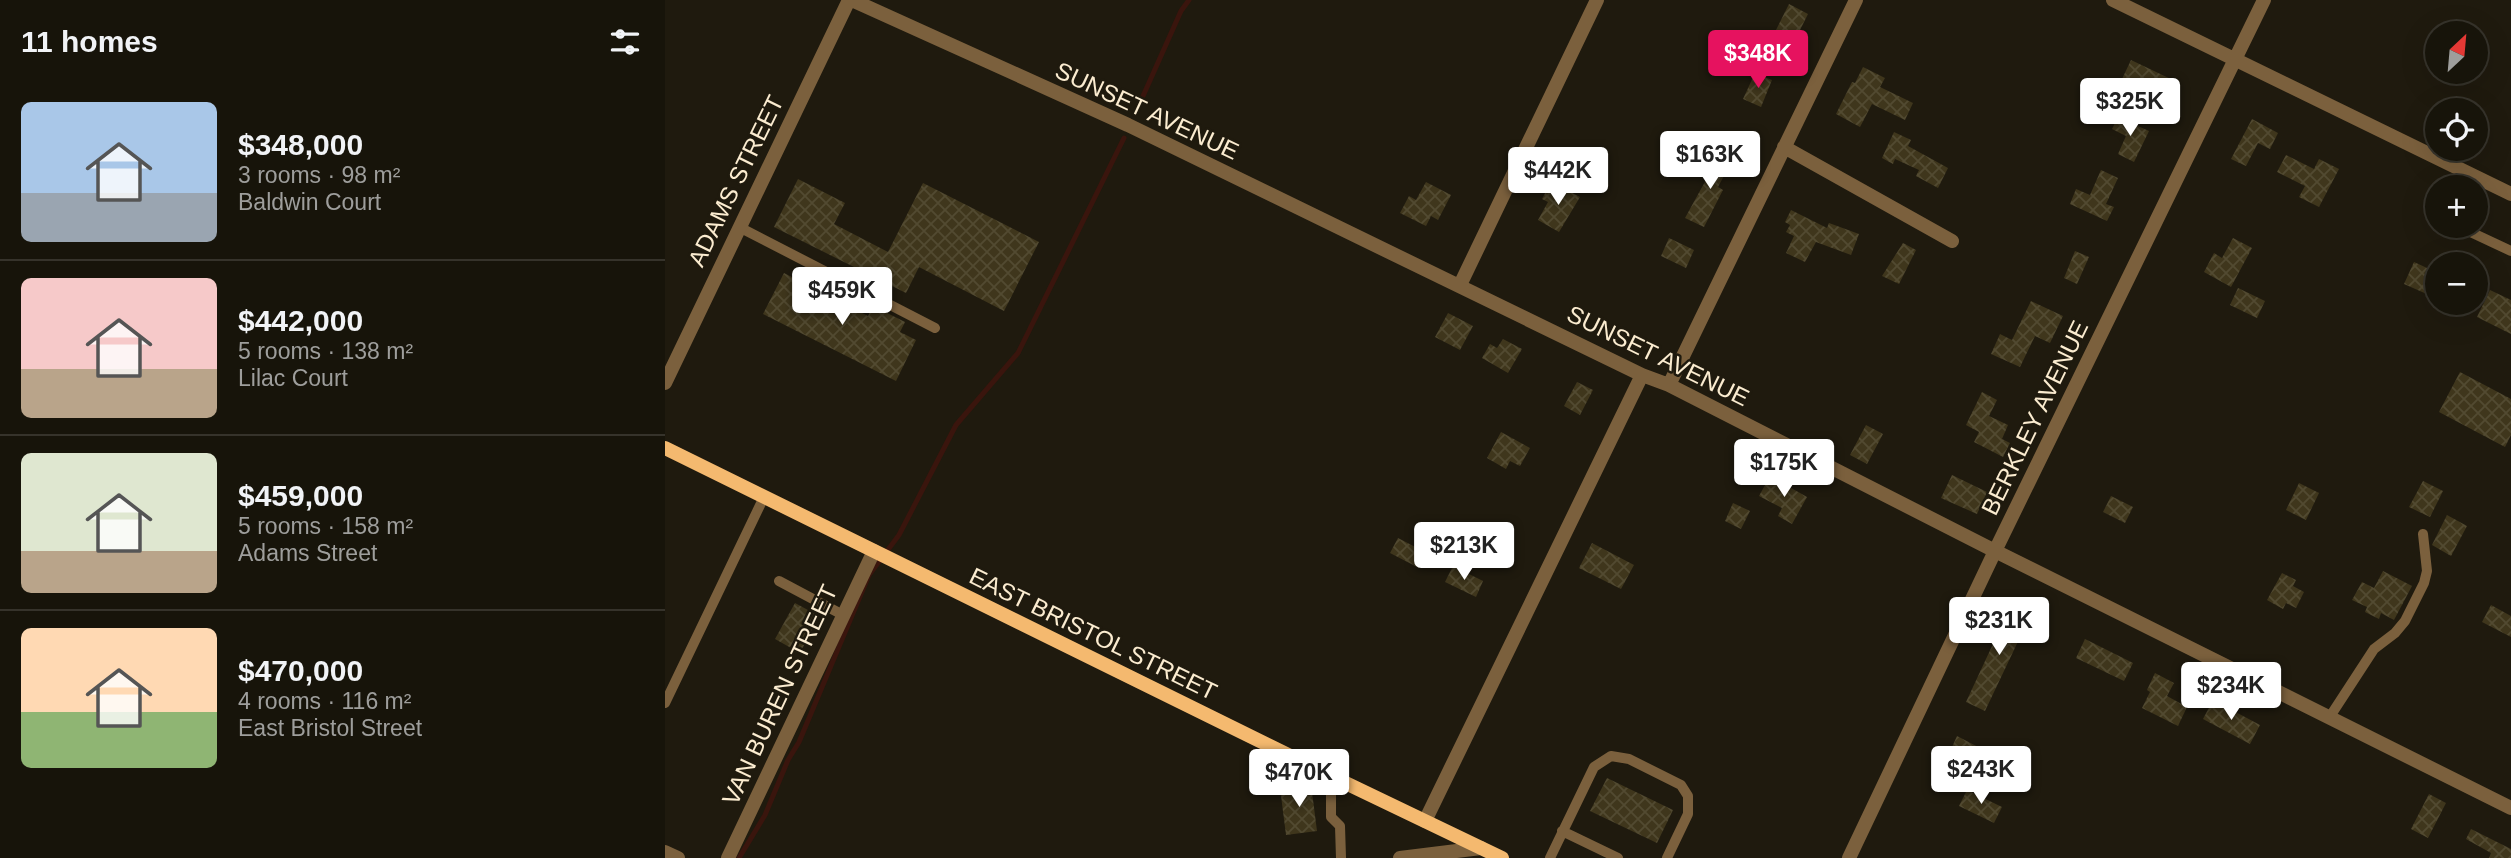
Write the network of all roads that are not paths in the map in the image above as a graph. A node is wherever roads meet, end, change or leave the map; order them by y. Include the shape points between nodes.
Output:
1 (851, 0) edge
2 (1597, 0) edge
3 (1856, 0) edge
4 (2113, 0) edge
5 (2264, 0) edge
6 (2235, 60) junction
7 (1784, 147) junction
8 (2465, 171) junction
9 (2464, 175) edge
10 (2511, 194) edge
11 (739, 227) junction
12 (2483, 238) edge
13 (1952, 241) dead end
14 (2511, 251) edge
15 (1460, 285) junction
16 (935, 328) dead end
17 (1642, 375) junction
18 (665, 383) edge
19 (1669, 385) junction
20 (665, 448) edge
21 (764, 497) junction
22 (2423, 534) dead end
23 (874, 551) junction
24 (1995, 551) junction
25 (779, 581) dead end
26 (843, 615) junction
27 (665, 703) edge
28 (2329, 718) junction
29 (1331, 776) junction
30 (2511, 808) edge
31 (1426, 821) junction
32 (1562, 831) junction
33 (1481, 848) junction
34 (665, 852) edge
35 (678, 858) edge
36 (728, 858) edge
37 (1341, 858) edge
38 (1400, 858) edge
39 (1502, 858) edge
40 (1551, 858) edge
41 (1618, 858) edge
42 (1667, 858) edge
43 (1849, 858) edge

1 - 11 street, ADAMS STREET
1 - 15 street, SUNSET AVENUE via 1128,125
2 - 15 street
3 - 7 street
4 - 6 street
5 - 6 street, BERKLEY AVENUE
6 - 8 street
6 - 24 street, BERKLEY AVENUE
7 - 13 street
7 - 19 street
8 - 9 lane
8 - 10 street
11 - 16 lane
11 - 18 street, ADAMS STREET
12 - 14 lane
15 - 17 street, SUNSET AVENUE
17 - 19 street, SUNSET AVENUE
17 - 31 street
19 - 24 street, SUNSET AVENUE
20 - 21 main road, EAST BRISTOL STREET
21 - 23 main road, EAST BRISTOL STREET
21 - 27 lane
22 - 28 lane via 2427,571 2405,621 2374,649
23 - 26 street, VAN BUREN STREET
23 - 29 main road, EAST BRISTOL STREET
24 - 28 street, SUNSET AVENUE
24 - 43 street, BERKLEY AVENUE
25 - 26 lane
26 - 36 street, VAN BUREN STREET
28 - 30 street, SUNSET AVENUE
29 - 31 main road, EAST BRISTOL STREET
29 - 37 lane via 1331,817 1339,826
31 - 33 main road, EAST BRISTOL STREET
32 - 40 lane
32 - 41 lane
32 - 42 lane via 1594,767 1611,756 1629,759 1681,785 1688,796 1688,814
33 - 38 street
33 - 39 main road, EAST BRISTOL STREET
34 - 35 street

